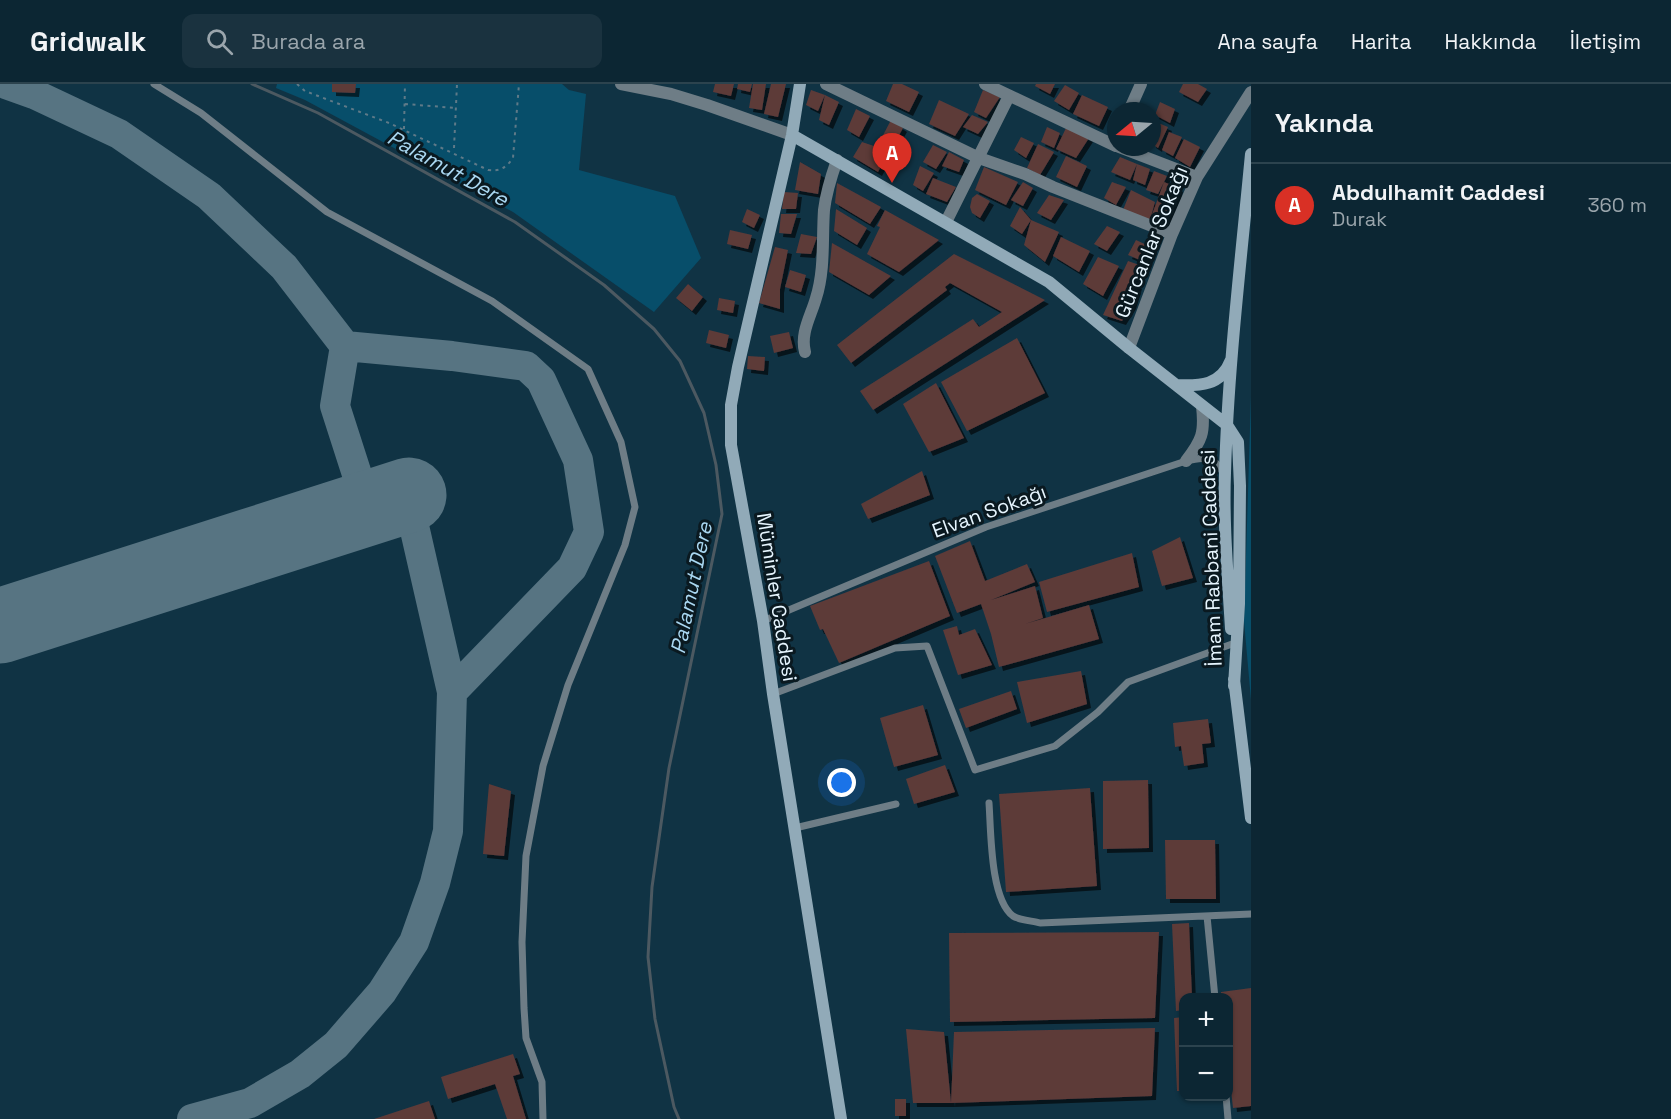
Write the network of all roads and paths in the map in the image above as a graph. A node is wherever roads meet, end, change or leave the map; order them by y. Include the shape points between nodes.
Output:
1 (154, 84) edge
2 (297, 84) edge
3 (405, 84) edge
4 (457, 84) edge
5 (519, 84) edge
6 (621, 84) edge
7 (800, 84) edge
8 (826, 84) edge
9 (985, 84) edge
10 (1141, 84) edge
11 (1251, 92) edge
12 (1009, 96) junction
13 (1133, 102) edge
14 (405, 104) junction
15 (456, 108) junction
16 (404, 130) junction
17 (792, 135) junction
18 (1107, 140) edge
19 (454, 148) dead end
20 (1251, 154) edge
21 (1145, 156) edge
22 (979, 158) junction
23 (837, 160) junction
24 (1197, 177) junction
25 (946, 222) junction
26 (1172, 234) junction
27 (1129, 348) junction
28 (805, 352) dead end
29 (1233, 355) junction
30 (1174, 384) junction
31 (1202, 406) junction
32 (1227, 425) junction
33 (1186, 461) junction
34 (1225, 475) junction
35 (763, 621) junction
36 (1232, 644) junction
37 (1234, 686) junction
38 (773, 694) junction
39 (989, 803) dead end
40 (896, 804) dead end
41 (1251, 818) edge
42 (795, 828) junction
43 (1251, 914) edge
44 (1207, 916) junction
45 (1215, 993) edge
46 (1226, 1101) edge
47 (543, 1119) edge
48 (841, 1119) edge
49 (1228, 1119) edge

1 - 47 lane via 201,113 327,212 492,301 588,369 621,442 635,507 625,545 568,685 543,766 526,856 524,1008 526,1038 542,1082
2 - 16 path via 305,91
3 - 14 path
4 - 15 path
5 - 16 path via 513,158 500,171 488,170
6 - 17 street via 671,94
7 - 17 main road, Müminler Caddesi
8 - 22 street
9 - 12 street
10 - 13 street
11 - 24 street, Gürcanlar Sokağı
12 - 18 street
12 - 22 street
14 - 15 path
14 - 16 path
15 - 19 path
17 - 23 main road
17 - 35 main road, Müminler Caddesi via 731,405 731,445
20 - 29 main road, İmam Rabbani Caddesi
21 - 24 street
22 - 25 street
22 - 26 street
23 - 25 main road
23 - 28 street via 826,197 820,281 803,336
24 - 26 street, Gürcanlar Sokağı
25 - 27 main road via 1049,282
26 - 27 street, Gürcanlar Sokağı
27 - 30 main road
29 - 30 main road via 1218,380 1195,386
29 - 32 main road, İmam Rabbani Caddesi
30 - 31 main road
31 - 32 main road
31 - 33 street via 1204,424 1199,443
32 - 34 main road, İmam Rabbani Caddesi
32 - 37 main road via 1238,442 1240,486
33 - 34 lane, Elvan Sokağı via 1207,457 1217,462
33 - 35 lane, Elvan Sokağı via 986,527
34 - 36 main road, İmam Rabbani Caddesi
35 - 38 main road, Müminler Caddesi
36 - 37 main road, İmam Rabbani Caddesi
36 - 38 lane via 1128,682 1098,712 1054,746 975,770 927,646 895,648
37 - 41 main road, İmam Rabbani Caddesi
38 - 42 main road, Müminler Caddesi
39 - 44 lane via 993,867 1001,900 1014,916 1040,923
40 - 42 lane
42 - 48 main road, Müminler Caddesi
43 - 44 lane
44 - 45 lane
46 - 49 lane

